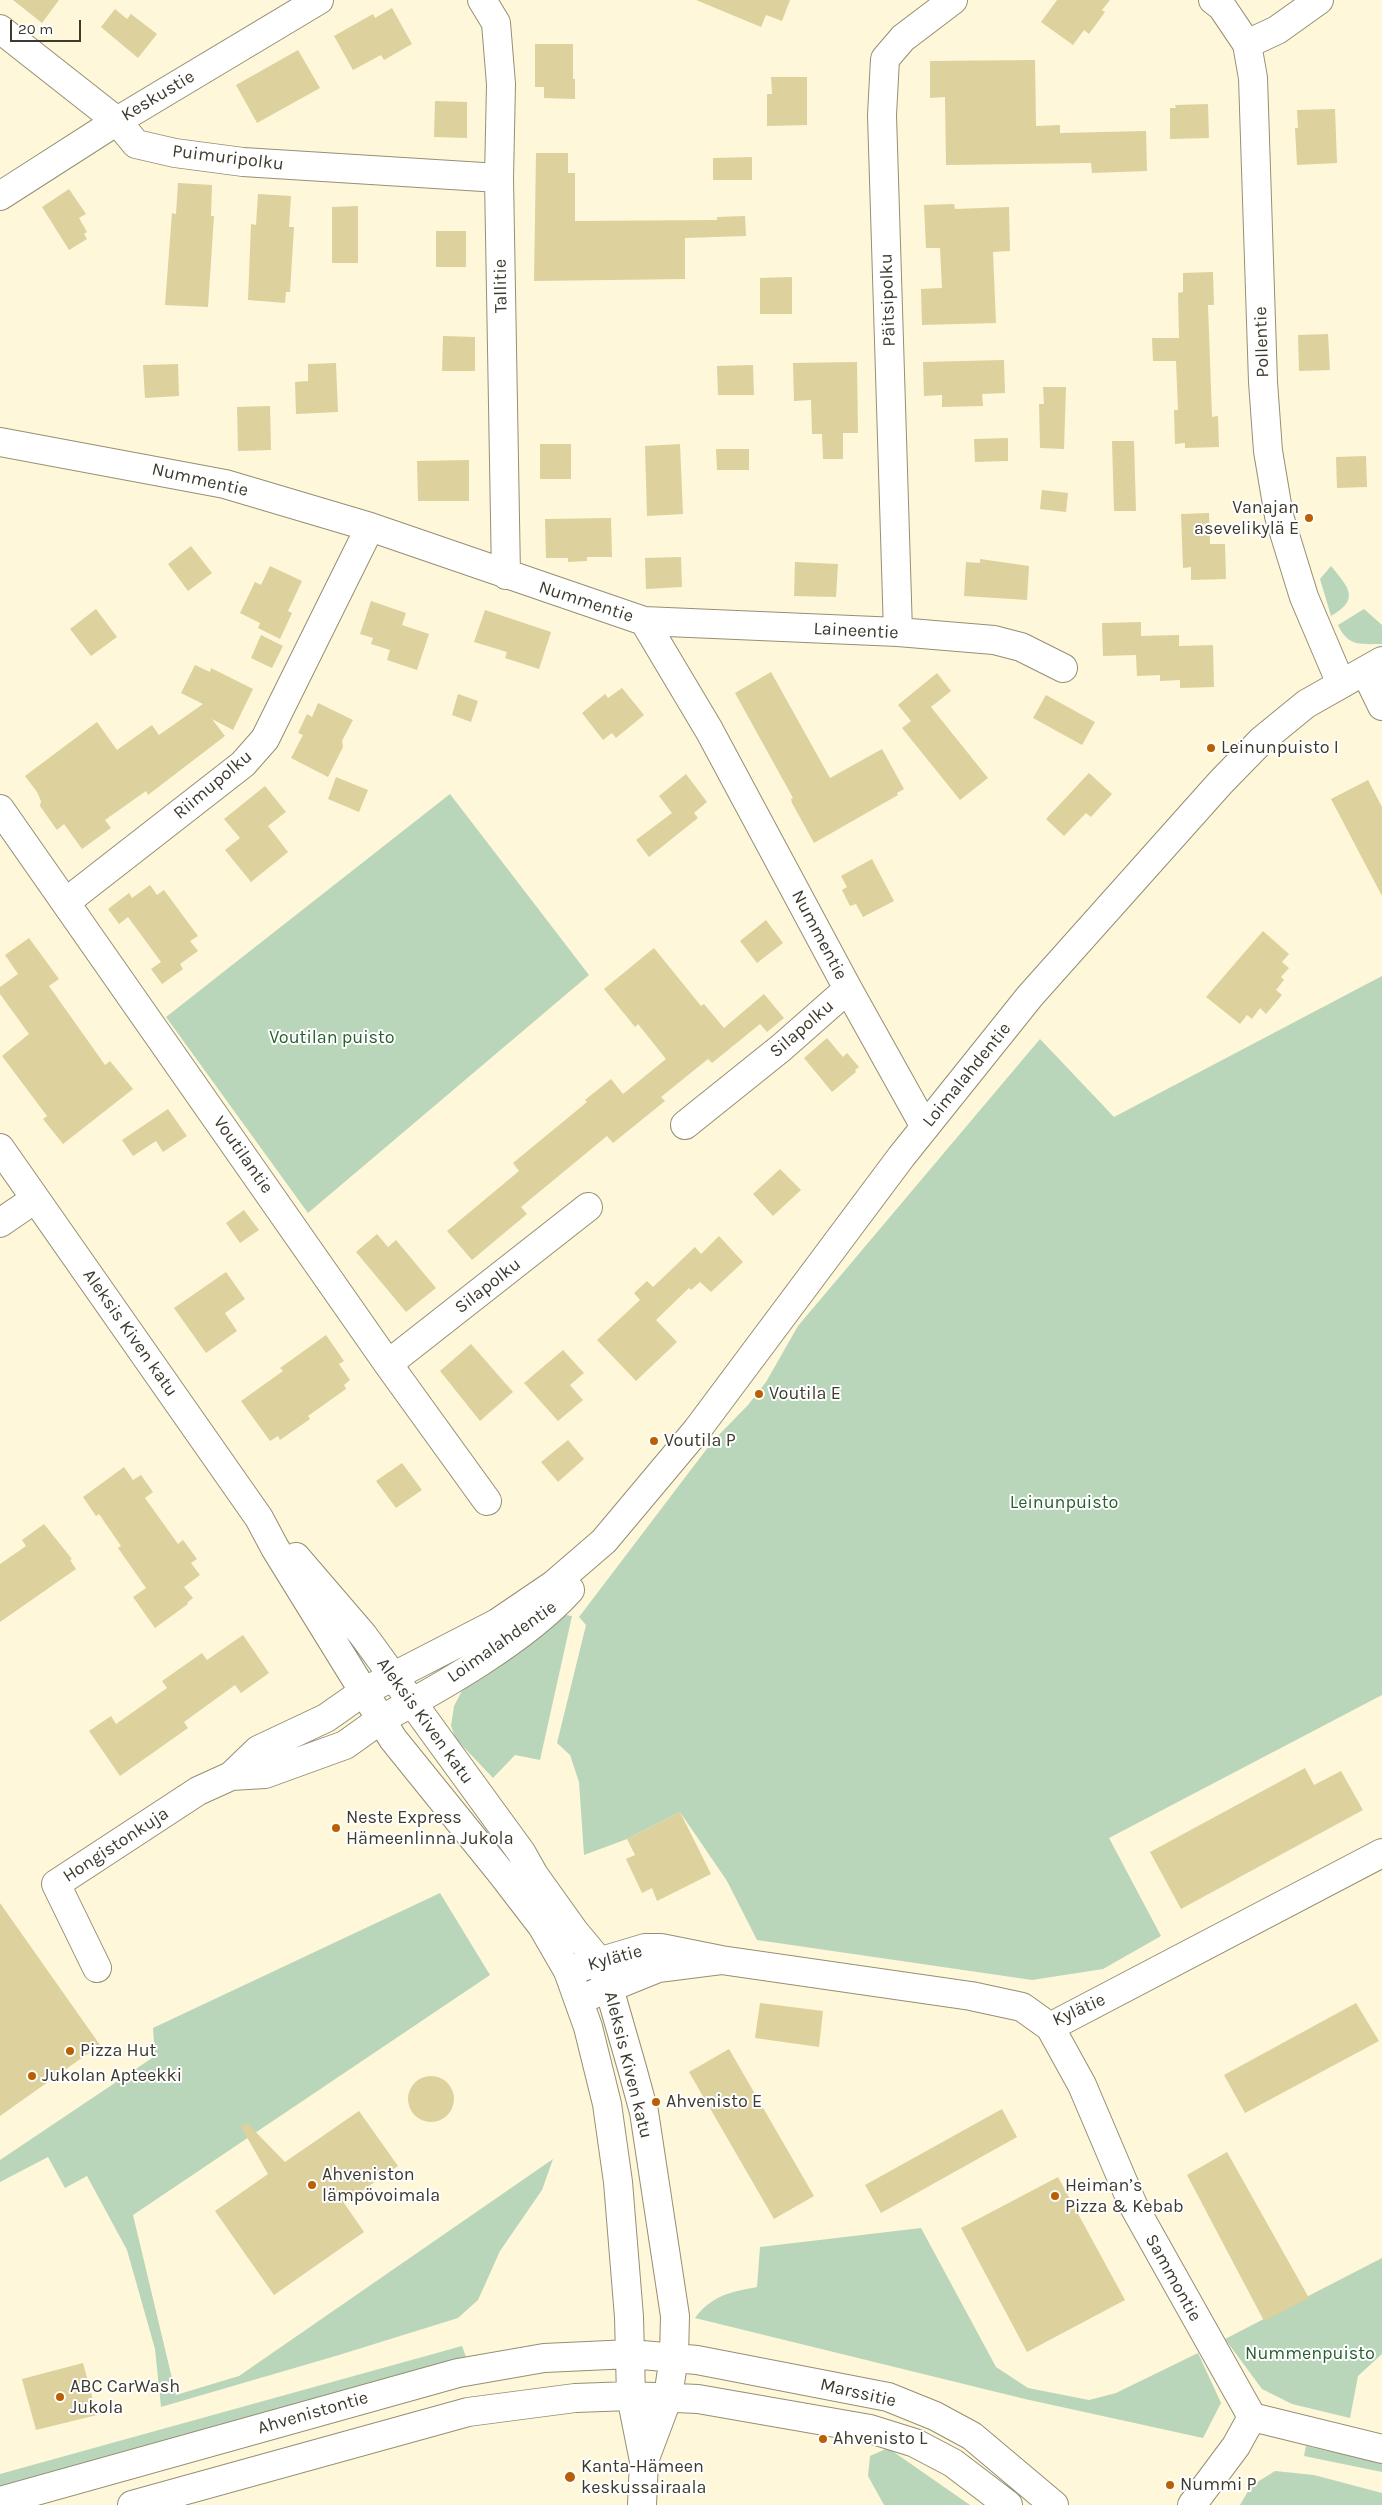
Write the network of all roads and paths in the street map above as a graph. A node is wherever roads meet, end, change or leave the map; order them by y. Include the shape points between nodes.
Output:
1 (319, 0) edge
2 (482, 0) edge
3 (953, 0) edge
4 (1213, 0) edge
5 (1319, 0) edge
6 (0, 29) edge
7 (1247, 44) junction
8 (117, 121) junction
9 (499, 178) junction
10 (0, 196) edge
11 (0, 442) edge
12 (370, 527) junction
13 (506, 575) junction
14 (644, 621) junction
15 (898, 632) junction
16 (1374, 666) edge
17 (1063, 668) dead end
18 (1341, 684) junction
19 (1382, 706) edge
20 (0, 809) edge
21 (66, 902) junction
22 (848, 989) junction
23 (685, 1125) dead end
24 (925, 1127) junction
25 (0, 1148) edge
26 (35, 1199) junction
27 (588, 1207) dead end
28 (0, 1223) edge
29 (388, 1364) junction
30 (487, 1501) dead end
31 (259, 1518) junction
32 (604, 1541) junction
33 (393, 1676) junction
34 (363, 1692) junction
35 (411, 1703) junction
36 (380, 1720) junction
37 (231, 1776) junction
38 (1382, 1853) edge
39 (721, 1960) junction
40 (599, 1961) junction
41 (97, 1968) dead end
42 (568, 1971) junction
43 (610, 1988) junction
44 (579, 2000) junction
45 (1050, 2027) junction
46 (631, 2354) junction
47 (674, 2356) junction
48 (631, 2396) junction
49 (668, 2397) junction
50 (1252, 2418) junction
51 (1382, 2449) edge
52 (644, 2461) junction
53 (0, 2501) edge
54 (132, 2505) edge
55 (642, 2505) edge
56 (1008, 2505) edge
57 (1054, 2505) edge
58 (1192, 2505) edge

1 - 8 street, Keskustie
2 - 9 street, Tallitie via 496,23 500,84
3 - 15 street, Päitsipolku via 903,38 885,59 882,115
4 - 7 street, Pollentie
5 - 7 street via 1277,30
6 - 8 street, Puimuripolku
7 - 18 street, Pollentie via 1254,78 1263,382 1270,460 1279,516 1301,588
8 - 9 street, Puimuripolku via 136,144 175,153 243,162
8 - 10 street, Keskustie
9 - 13 street, Tallitie
11 - 12 street, Nummentie via 225,484
12 - 13 street, Nummentie
12 - 21 street, Riimupolku via 265,739 244,764
13 - 14 street, Nummentie
14 - 15 street, Laineentie
14 - 22 street, Nummentie via 708,730
15 - 17 street, Laineentie via 994,640 1021,647
16 - 18 street, Loimalahdentie
16 - 19 street
18 - 24 street, Loimalahdentie via 1306,704 1262,740 1221,782 1030,996
20 - 21 street, Voutilantie
21 - 29 street, Voutilantie
22 - 23 street, Silapolku
22 - 24 street, Nummentie
24 - 32 street, Loimalahdentie via 697,1430
25 - 26 street, Aleksis Kiven katu
26 - 28 street
26 - 31 street, Aleksis Kiven katu
27 - 29 street, Silapolku
29 - 30 street, Voutilantie
31 - 33 street, Aleksis Kiven katu via 337,1603
31 - 34 street, Aleksis Kiven katu
32 - 33 street, Loimalahdentie via 526,1605 473,1637
32 - 35 street, Loimalahdentie via 576,1584 542,1618
33 - 34 street, Loimalahdentie
33 - 35 street, Aleksis Kiven katu
34 - 36 street, Aleksis Kiven katu
34 - 37 street, Hongistonkuja via 326,1718 258,1750
35 - 36 street, Loimalahdentie
35 - 40 street, Aleksis Kiven katu via 521,1852 574,1931
36 - 37 street, Hongistonkuja via 345,1745 265,1774
36 - 42 street, Aleksis Kiven katu via 542,1926
37 - 41 street, Hongistonkuja via 198,1791 56,1884
38 - 45 street, Kylätie
39 - 40 street, Kylätie via 660,1948 631,1951
39 - 43 street, Kylätie via 658,1968
39 - 45 street, Kylätie via 971,1996 1022,2007
40 - 42 street, Kylätie
40 - 43 street, Aleksis Kiven katu
42 - 44 street, Aleksis Kiven katu
43 - 44 street, Kylätie
43 - 47 street, Aleksis Kiven katu via 644,2112 675,2316
44 - 46 street, Aleksis Kiven katu via 607,2104 618,2182
45 - 50 street, Sammontie via 1082,2085 1133,2204
46 - 47 street, Marssitie
46 - 48 street, Aleksis Kiven katu
46 - 53 street, Ahvenistontie via 544,2358 458,2373
47 - 49 street, Aleksis Kiven katu
47 - 57 street, Marssitie via 888,2397 935,2416 972,2436
48 - 49 street, Marssitie
48 - 52 street, Aleksis Kiven katu
48 - 54 street via 575,2398 468,2412
49 - 52 street, Aleksis Kiven katu
49 - 56 street, Marssitie via 698,2398 870,2429 916,2443 953,2463
50 - 51 street
50 - 58 street via 1236,2446
52 - 55 street

